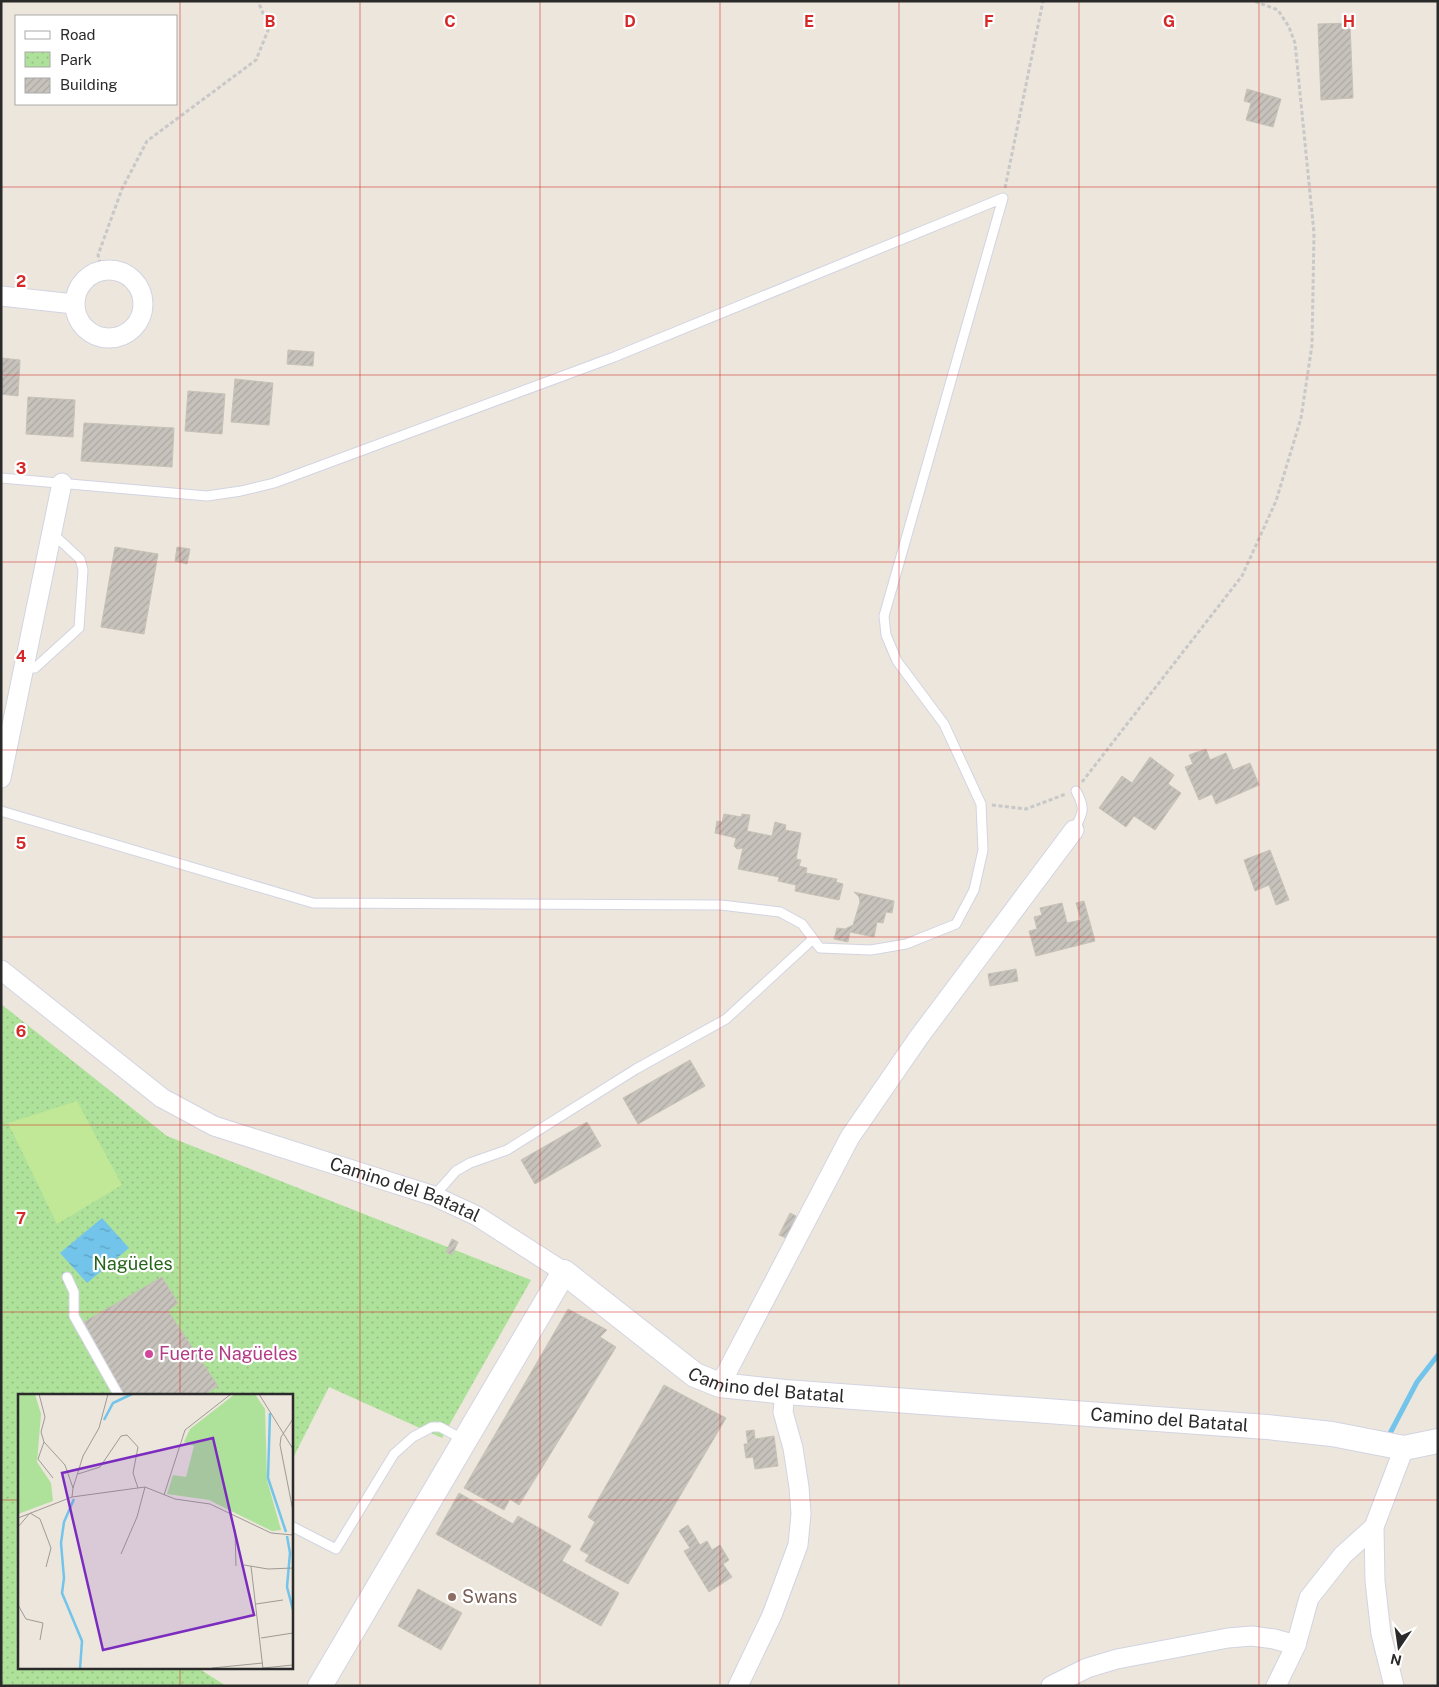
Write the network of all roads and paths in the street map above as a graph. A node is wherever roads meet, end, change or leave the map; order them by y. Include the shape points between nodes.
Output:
1 (258, 1) edge
2 (1043, 1) edge
3 (1254, 1) edge
4 (1003, 198) junction
5 (102, 270) junction
6 (1, 296) edge
7 (74, 304) junction
8 (1, 478) edge
9 (62, 483) junction
10 (51, 533) junction
11 (24, 668) junction
12 (1, 778) edge
13 (1076, 790) junction
14 (981, 804) junction
15 (1, 811) edge
16 (1074, 830) joint
17 (813, 939) junction
18 (1, 970) edge
19 (434, 1196) junction
20 (564, 1272) junction
21 (67, 1277) dead end
22 (720, 1385) junction
23 (785, 1392) junction
24 (118, 1394) edge
25 (465, 1440) junction
26 (1438, 1441) edge
27 (1404, 1448) junction
28 (292, 1527) edge
29 (1374, 1527) junction
30 (1296, 1645) junction
31 (320, 1686) edge
32 (738, 1686) edge
33 (1051, 1686) edge
34 (1276, 1686) edge
35 (1394, 1686) edge

1 - 5 path via 269,28 256,60 147,141 122,189 98,255
2 - 4 path
3 - 13 path via 1278,10 1295,43 1314,233 1312,345 1301,418 1276,501 1242,576
4 - 9 lane via 614,358 274,483 207,496
4 - 14 lane via 884,616 886,635 897,661 944,724
5 - 7 street via 82,282
5 - 7 street via 124,272 134,279 144,301 136,326 115,338 96,336 79,320
6 - 7 street
8 - 9 lane
9 - 10 street
10 - 11 street
10 - 11 lane via 82,564 79,628 35,668
11 - 12 street
13 - 14 path via 1026,810
13 - 16 lane via 1083,812
14 - 17 lane via 983,850 974,890 956,924 906,944 871,950 820,948
15 - 17 lane via 313,903 721,905 780,912 802,924
16 - 22 street via 919,1037 850,1136
17 - 19 lane via 726,1019 636,1069 507,1150 456,1171
18 - 19 street, Camino del Batatal via 162,1098 214,1126
19 - 20 street, Camino del Batatal via 477,1216
20 - 22 street, Camino del Batatal via 695,1374
20 - 25 street
21 - 24 lane via 74,1292 74,1316
22 - 23 street, Camino del Batatal
23 - 27 street, Camino del Batatal via 1267,1427 1332,1434
23 - 32 street via 783,1412 799,1487 798,1544 772,1615
25 - 28 lane via 440,1427 432,1427 413,1437 394,1454 336,1549
25 - 31 street
26 - 27 street
27 - 29 street
29 - 30 street via 1343,1555 1309,1598
29 - 35 street via 1375,1581 1381,1634
30 - 33 street via 1260,1637 1228,1638 1117,1659 1087,1668
30 - 34 street

